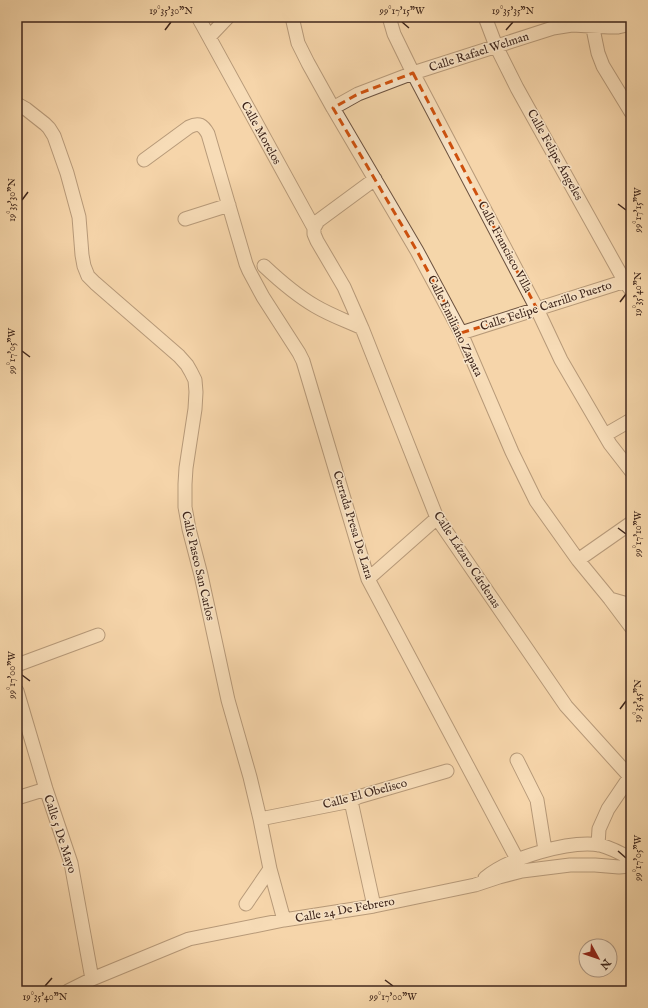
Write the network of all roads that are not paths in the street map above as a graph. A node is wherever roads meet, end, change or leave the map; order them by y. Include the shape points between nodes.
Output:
1 (198, 17) edge
2 (228, 17) edge
3 (292, 17) edge
4 (389, 17) edge
5 (485, 17) edge
6 (592, 22) edge
7 (631, 24) edge
8 (209, 37) junction
9 (496, 46) junction
10 (413, 73) junction
11 (17, 104) edge
12 (333, 108) junction
13 (631, 112) edge
14 (144, 160) dead end
15 (375, 179) junction
16 (229, 205) junction
17 (186, 219) dead end
18 (314, 228) junction
19 (264, 266) dead end
20 (629, 284) edge
21 (537, 309) junction
22 (362, 328) junction
23 (461, 334) junction
24 (631, 420) edge
25 (605, 435) junction
26 (631, 471) edge
27 (437, 518) junction
28 (631, 523) edge
29 (578, 560) junction
30 (368, 579) junction
31 (610, 599) junction
32 (631, 605) edge
33 (631, 627) edge
34 (98, 635) dead end
35 (17, 665) edge
36 (17, 691) edge
37 (517, 760) dead end
38 (447, 771) dead end
39 (630, 776) edge
40 (46, 789) junction
41 (17, 798) edge
42 (351, 801) junction
43 (260, 819) junction
44 (598, 845) junction
45 (545, 850) junction
46 (517, 859) junction
47 (631, 859) edge
48 (631, 866) edge
49 (270, 869) junction
50 (475, 885) junction
51 (246, 904) dead end
52 (374, 906) junction
53 (284, 920) junction
54 (92, 979) junction
55 (68, 991) edge

1 - 8 street, Calle Morelos
2 - 8 street
3 - 12 street, Calle Emiliano Zapata via 298,43
4 - 10 street, Calle Francisco Villa via 394,34
5 - 9 street, Calle Felipe Ángeles
6 - 7 street, Calle Rafael Welman via 609,27
6 - 9 street, Calle Rafael Welman via 553,28
6 - 13 street via 603,66
8 - 18 street, Calle Morelos
9 - 10 street, Calle Rafael Welman
9 - 20 street, Calle Felipe Ángeles via 517,88
10 - 12 street, Calle Rafael Welman via 358,94
10 - 21 street, Calle Francisco Villa
11 - 43 street, Calle Paseo San Carlos via 45,124 54,136 79,217 82,255 88,276 179,356 187,365 194,380 195,409 184,484 185,507 228,700
12 - 15 street, Calle Emiliano Zapata
14 - 16 street, Cerrada Presa De Lara via 189,127 200,125 208,134
15 - 18 street via 318,221
15 - 23 street, Calle Emiliano Zapata
16 - 17 street
16 - 30 street, Cerrada Presa De Lara via 249,271 303,361
18 - 22 street, Calle Lázaro Cárdenas via 317,241 344,287
19 - 22 street via 278,280 315,306
20 - 21 street, Calle Felipe Carrillo Puerto
21 - 23 street, Calle Felipe Carrillo Puerto
21 - 25 street, Calle Francisco Villa via 561,360
22 - 27 street, Calle Lázaro Cárdenas
23 - 29 street, Calle Emiliano Zapata via 536,501
24 - 25 street
25 - 26 street, Calle Francisco Villa
27 - 30 street
27 - 39 street, Calle Lázaro Cárdenas via 566,706
28 - 29 street
29 - 31 street, Calle Emiliano Zapata
30 - 46 street, Cerrada Presa De Lara
31 - 32 street
31 - 33 street, Calle Emiliano Zapata
34 - 35 street
36 - 40 street, Calle 5 De Mayo
37 - 45 street via 537,800
38 - 42 street, Calle El Obelisco
39 - 44 street via 608,809 599,829
40 - 41 street
40 - 54 street, Calle 5 De Mayo via 71,863
42 - 43 street, Calle El Obelisco
42 - 52 street
43 - 49 street, Calle Paseo San Carlos
44 - 45 street
44 - 47 street
45 - 46 street
46 - 50 street via 488,874
48 - 50 street, Calle 24 De Febrero via 588,865 546,868 498,877
49 - 51 street
49 - 53 street, Calle Paseo San Carlos
50 - 52 street, Calle 24 De Febrero
52 - 53 street, Calle 24 De Febrero
53 - 54 street, Calle 24 De Febrero via 189,939
54 - 55 street, Calle 24 De Febrero

